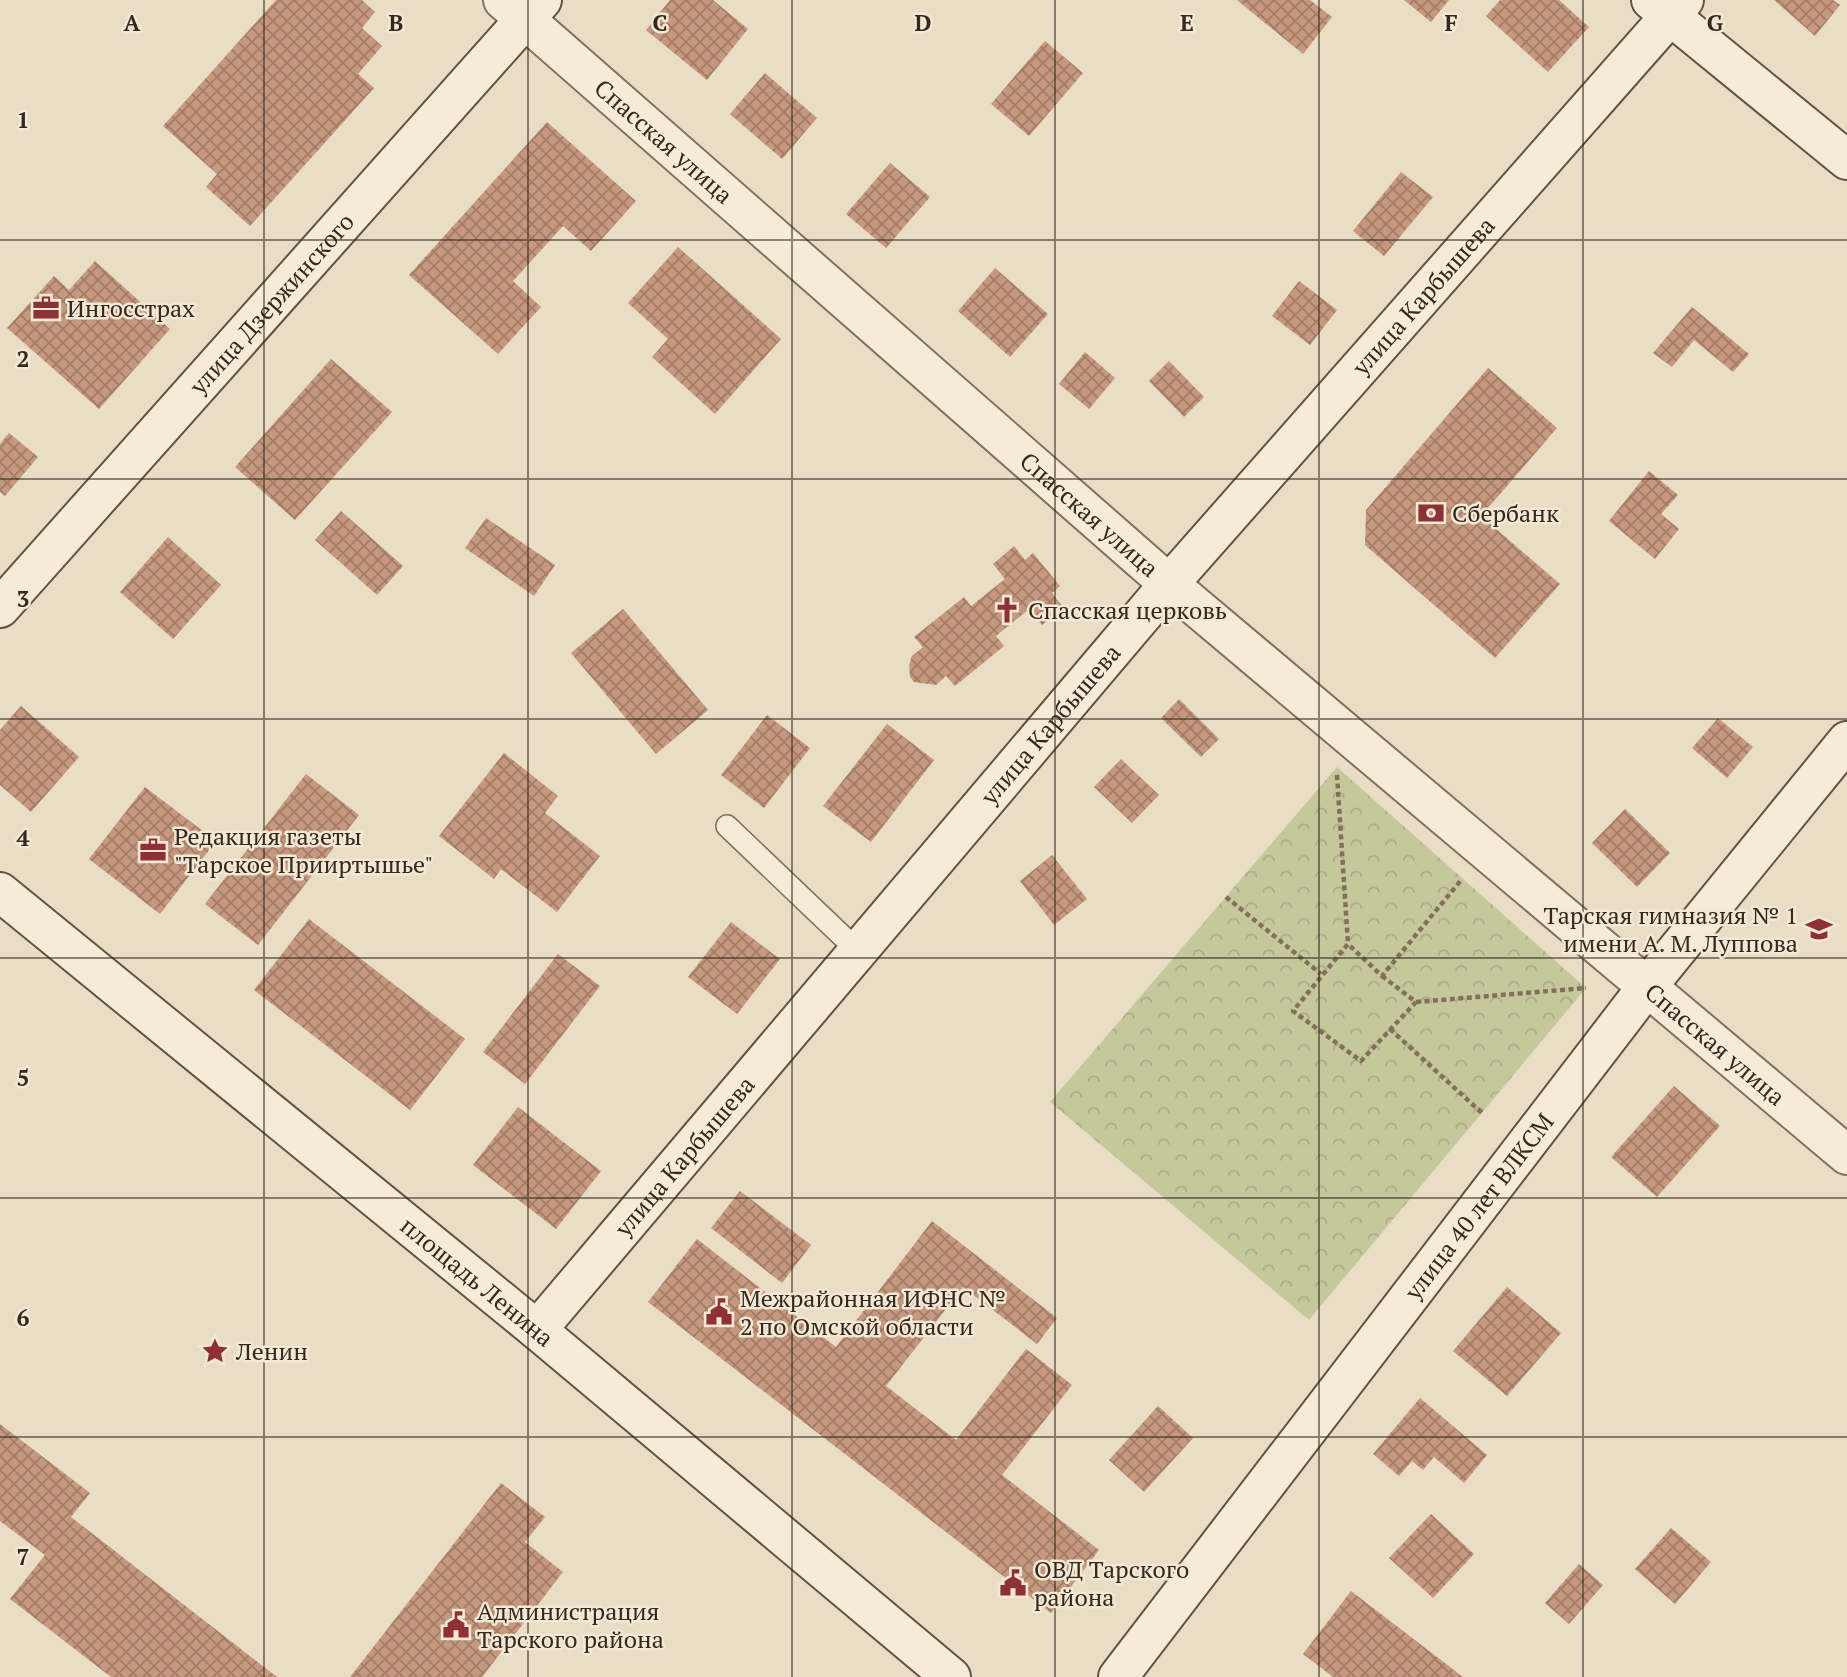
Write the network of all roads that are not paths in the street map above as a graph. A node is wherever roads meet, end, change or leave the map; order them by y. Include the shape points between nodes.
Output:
1 (1668, 5) edge
2 (523, 6) edge
3 (1847, 160) edge
4 (1169, 584) junction
5 (0, 608) edge
6 (1847, 741) edge
7 (727, 826) dead end
8 (0, 892) edge
9 (858, 951) junction
10 (1646, 988) junction
11 (1847, 1155) edge
12 (537, 1330) junction
13 (951, 1677) edge
14 (1118, 1677) edge

1 - 3 street
1 - 4 street, улица Карбышева
2 - 4 street, Спасская улица
2 - 5 street, улица Дзержинского
4 - 9 street, улица Карбышева
4 - 10 street, Спасская улица
6 - 10 street, улица 40 лет ВЛКСМ
7 - 9 lane
8 - 12 street, площадь Ленина
9 - 12 street, улица Карбышева
10 - 11 street, Спасская улица
10 - 14 street, улица 40 лет ВЛКСМ
12 - 13 street, площадь Ленина

